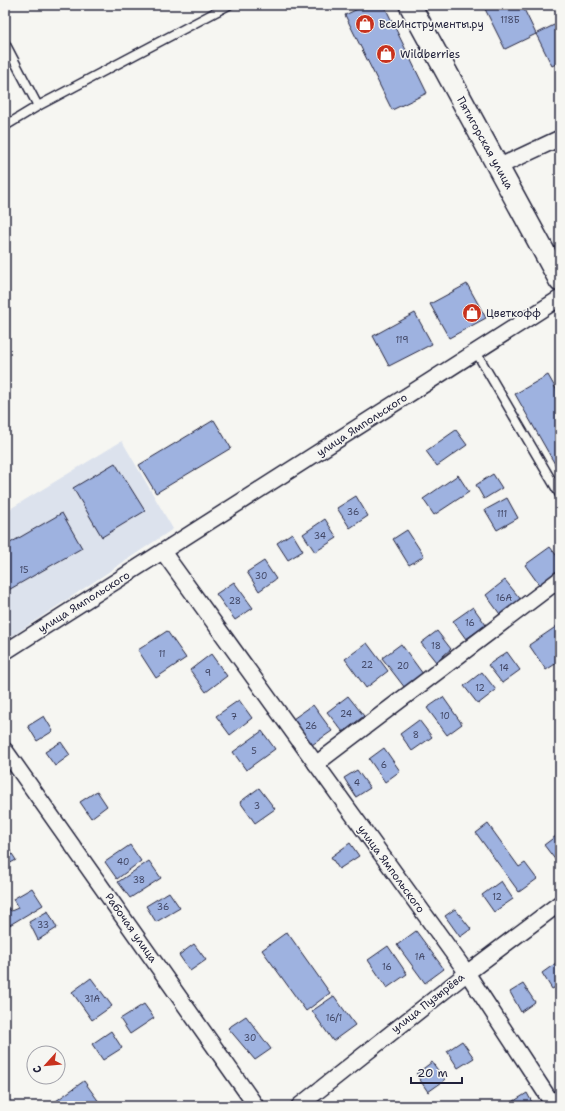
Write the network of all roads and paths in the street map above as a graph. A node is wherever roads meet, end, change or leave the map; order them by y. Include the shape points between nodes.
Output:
1 (229, 5) edge
2 (410, 5) edge
3 (5, 43) edge
4 (38, 106) junction
5 (5, 126) edge
6 (560, 138) edge
7 (498, 167) junction
8 (560, 281) edge
9 (560, 298) edge
10 (476, 352) junction
11 (560, 495) edge
12 (164, 552) junction
13 (560, 579) edge
14 (5, 652) edge
15 (5, 750) edge
16 (316, 764) junction
17 (560, 903) edge
18 (467, 973) junction
19 (256, 1106) edge
20 (299, 1106) edge
21 (554, 1106) edge

1 - 4 lane
2 - 7 main road, Пятигорская улица
3 - 4 lane
4 - 5 lane
6 - 7 street
7 - 8 main road, Пятигорская улица
9 - 10 street, улица Ямпольского
10 - 11 lane
10 - 12 street, улица Ямпольского
12 - 14 street, улица Ямпольского
12 - 16 street, улица Ямпольского
13 - 16 street
15 - 19 street, Рабочая улица
16 - 18 street, улица Ямпольского
17 - 18 street, улица Пузырёва
18 - 20 street, улица Пузырёва
18 - 21 street, улица Ямпольского

